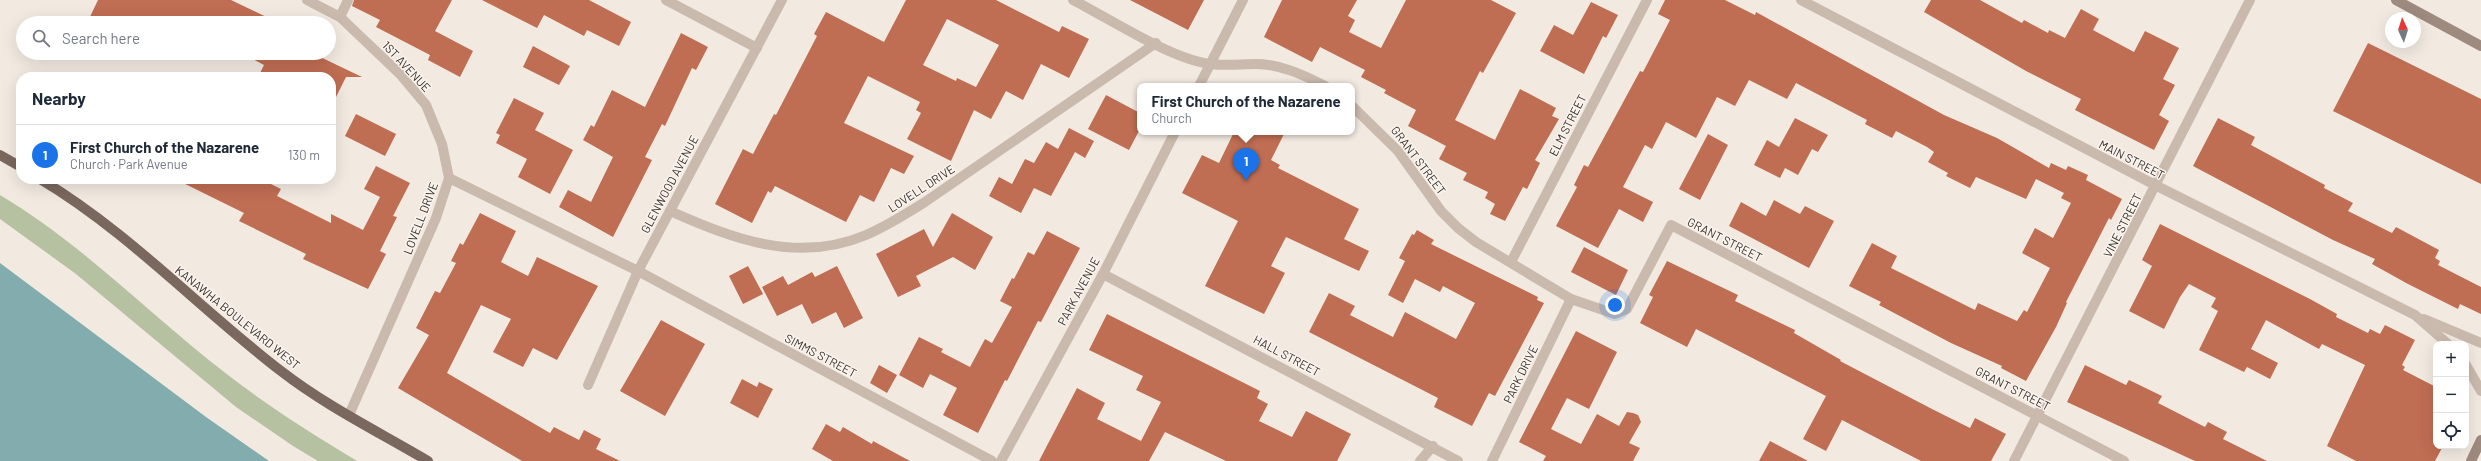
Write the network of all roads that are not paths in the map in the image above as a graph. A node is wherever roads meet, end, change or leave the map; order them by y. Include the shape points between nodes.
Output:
1 (307, 0) edge
2 (348, 0) edge
3 (666, 0) edge
4 (782, 0) edge
5 (1073, 0) edge
6 (1243, 0) edge
7 (1646, 0) edge
8 (1801, 0) edge
9 (2250, 0) edge
10 (2396, 0) edge
11 (340, 17) junction
12 (1156, 43) junction
13 (2481, 46) edge
14 (757, 48) junction
15 (1210, 64) junction
16 (1200, 83) edge
17 (1319, 83) edge
18 (1355, 109) edge
19 (1174, 135) edge
20 (0, 155) edge
21 (16, 164) edge
22 (449, 178) junction
23 (47, 184) edge
24 (2156, 186) junction
25 (670, 211) junction
26 (1511, 262) junction
27 (638, 271) junction
28 (1103, 274) junction
29 (1572, 299) junction
30 (2415, 315) junction
31 (2445, 341) edge
32 (2481, 343) edge
33 (2469, 370) edge
34 (588, 385) dead end
35 (2481, 391) edge
36 (349, 415) junction
37 (2038, 415) junction
38 (2481, 440) edge
39 (1433, 446) junction
40 (428, 461) edge
41 (992, 461) edge
42 (1001, 461) edge
43 (1420, 461) edge
44 (1458, 461) edge
45 (1492, 461) edge
46 (2014, 461) edge
47 (2124, 461) edge
48 (2471, 461) edge

1 - 11 street, 1ST AVENUE
2 - 11 street
3 - 14 street
4 - 14 street, GLENWOOD AVENUE
5 - 12 street
6 - 15 street
7 - 26 street, ELM STREET
8 - 24 street, MAIN STREET
9 - 24 street, VINE STREET
10 - 13 street
11 - 22 street, 1ST AVENUE via 400,74 426,105 442,144
12 - 15 street via 1175,54
12 - 25 street, LOVELL DRIVE via 925,202 865,236 824,246 795,248 759,245 724,235
14 - 25 street, GLENWOOD AVENUE
15 - 16 street
15 - 17 street via 1258,64 1277,67
18 - 26 street, GRANT STREET via 1398,151 1424,190 1458,228
19 - 28 street, PARK AVENUE
20 - 21 main road
22 - 27 street, LOVELL DRIVE
22 - 36 street, LOVELL DRIVE via 436,218
23 - 36 main road, KANAWHA BOULEVARD WEST via 119,234 282,372
24 - 30 street, MAIN STREET
24 - 37 street, VINE STREET
25 - 27 street, GLENWOOD AVENUE
26 - 29 street, GRANT STREET
27 - 34 street, GLENWOOD AVENUE
27 - 41 street, SIMMS STREET
28 - 39 street, HALL STREET
28 - 42 street, PARK AVENUE
29 - 37 street, GRANT STREET via 1615,314 1627,309 1671,225
29 - 45 street, PARK DRIVE
30 - 31 street, MAIN STREET
30 - 32 street
33 - 35 street
36 - 40 main road, KANAWHA BOULEVARD WEST
37 - 46 street, VINE STREET
37 - 47 street, GRANT STREET
38 - 48 street
39 - 43 street
39 - 44 street, HALL STREET

